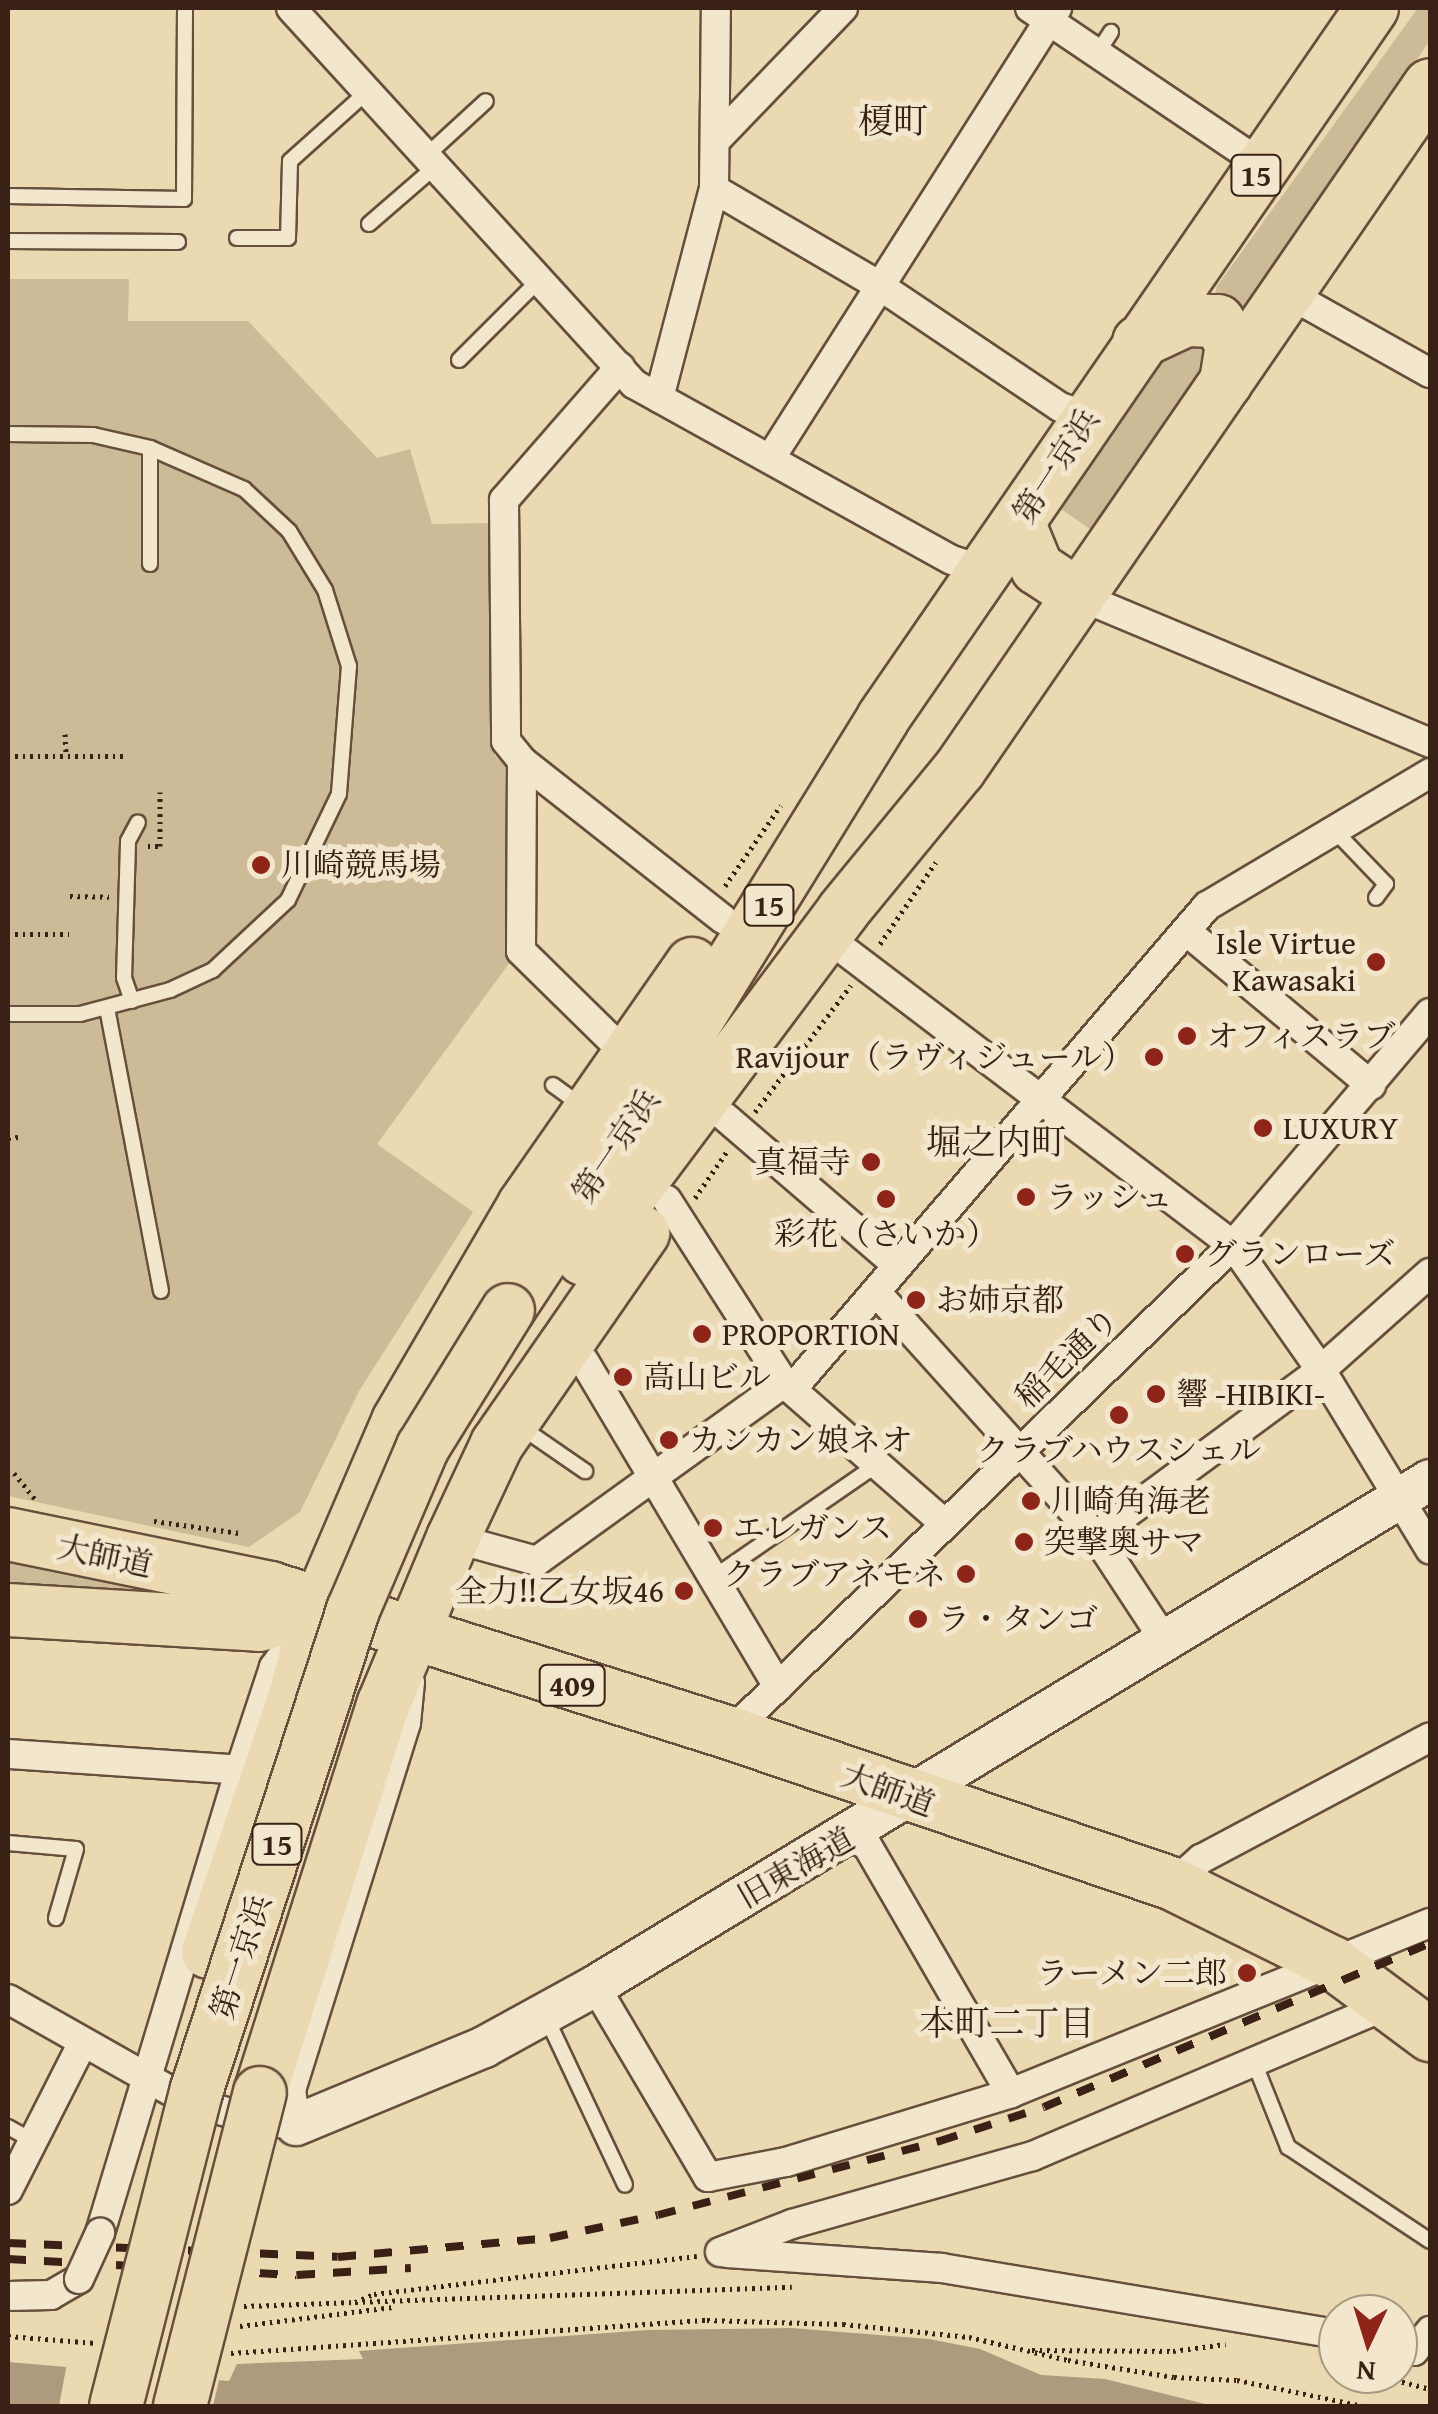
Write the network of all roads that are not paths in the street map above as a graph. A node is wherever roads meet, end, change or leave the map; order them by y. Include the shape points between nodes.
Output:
1 (186, 8) edge
2 (292, 8) edge
3 (716, 8) edge
4 (843, 8) edge
5 (1372, 8) edge
6 (1046, 11) edge
7 (1430, 85) edge
8 (368, 91) junction
9 (486, 102) dead end
10 (717, 139) junction
11 (431, 161) junction
12 (1263, 165) junction
13 (714, 189) junction
14 (8, 196) edge
15 (369, 224) dead end
16 (237, 238) dead end
17 (8, 241) edge
18 (178, 242) dead end
19 (541, 278) junction
20 (880, 286) junction
21 (1289, 294) junction
22 (1139, 342) junction
23 (458, 360) dead end
24 (620, 368) junction
25 (1430, 373) edge
26 (1226, 383) junction
27 (658, 398) junction
28 (1087, 416) junction
29 (8, 434) edge
30 (150, 448) junction
31 (770, 459) junction
32 (1019, 524) junction
33 (150, 564) dead end
34 (986, 571) junction
35 (1067, 613) junction
36 (883, 718) junction
37 (1430, 743) edge
38 (522, 761) junction
39 (959, 770) junction
40 (1430, 773) edge
41 (138, 822) dead end
42 (1334, 830) junction
43 (1376, 898) dead end
44 (723, 919) junction
45 (1186, 931) junction
46 (848, 953) junction
47 (132, 1001) junction
48 (106, 1008) junction
49 (8, 1014) edge
50 (1425, 1029) edge
51 (629, 1057) junction
52 (1371, 1085) junction
53 (1044, 1099) junction
54 (725, 1117) junction
55 (667, 1200) junction
56 (1234, 1245) junction
57 (898, 1266) junction
58 (1430, 1273) edge
59 (160, 1291) dead end
60 (876, 1292) junction
61 (522, 1318) junction
62 (584, 1361) dead end
63 (1321, 1370) junction
64 (788, 1386) junction
65 (512, 1421) junction
66 (1020, 1452) junction
67 (876, 1466) junction
68 (585, 1471) dead end
69 (654, 1474) junction
70 (1416, 1489) edge
71 (21, 1521) edge
72 (944, 1523) junction
73 (1096, 1536) junction
74 (453, 1538) junction
75 (1430, 1549) edge
76 (714, 1577) junction
77 (318, 1608) junction
78 (8, 1610) edge
79 (414, 1636) junction
80 (1167, 1644) junction
81 (778, 1687) junction
82 (730, 1733) junction
83 (1430, 1738) edge
84 (8, 1754) edge
85 (240, 1770) junction
86 (910, 1797) junction
87 (849, 1836) junction
88 (8, 1843) edge
89 (1173, 1884) junction
90 (56, 1918) dead end
91 (1430, 1922) edge
92 (1333, 1963) junction
93 (594, 1986) junction
94 (8, 1999) edge
95 (544, 2014) junction
96 (1410, 2020) edge
97 (84, 2042) junction
98 (1254, 2062) junction
99 (144, 2077) junction
100 (1011, 2093) junction
101 (278, 2109) junction
102 (8, 2127) edge
103 (33, 2141) junction
104 (625, 2185) dead end
105 (8, 2190) edge
106 (1430, 2240) edge
107 (8, 2296) edge
108 (1318, 2331) edge
109 (89, 2406) edge
110 (116, 2406) edge
111 (150, 2406) edge
112 (180, 2406) edge

1 - 14 lane via 184,199
2 - 8 street
3 - 10 street
4 - 10 street
5 - 12 highway, 第一京浜 / 15
6 - 12 street via 1104,42
6 - 20 street
7 - 21 highway, 第一京浜 / 15
8 - 11 street
8 - 16 lane via 290,161 288,238
9 - 11 lane
10 - 13 street
11 - 15 lane
11 - 19 street
12 - 22 highway, 第一京浜 / 15
13 - 20 street
13 - 27 street
17 - 18 lane
19 - 23 lane
19 - 24 street
20 - 28 street via 955,328 1060,407
20 - 31 street
21 - 25 street
21 - 26 highway, 第一京浜 / 15
22 - 26 highway via 1186,320 1218,321 1232,344
22 - 28 highway, 第一京浜 / 15
24 - 27 street
24 - 38 street via 581,402 504,500 506,740
26 - 35 highway, 第一京浜 / 15
27 - 31 street
28 - 32 highway, 第一京浜 / 15
29 - 30 lane via 93,435
30 - 33 lane
30 - 47 lane via 244,489 289,531 337,613 349,666 348,736 339,794 288,900 213,970
31 - 34 street via 952,560
32 - 34 highway, 第一京浜 / 15
32 - 35 highway via 1037,568
34 - 35 highway
34 - 36 highway, 第一京浜 / 15
35 - 37 street
35 - 39 highway, 第一京浜 / 15
36 - 44 highway, 15
36 - 61 highway, 第一京浜 / 15
38 - 44 street
38 - 51 street via 521,950
39 - 46 highway via 876,920
39 - 61 highway, 第一京浜 / 15
40 - 42 street
41 - 47 lane via 128,841 124,978
42 - 43 lane via 1386,884
42 - 45 street via 1207,906
44 - 51 highway, 15
45 - 52 street
45 - 53 street
46 - 53 street
46 - 54 highway
47 - 48 lane
48 - 49 lane
48 - 59 lane
50 - 52 street, 稲毛通り
51 - 77 highway, 15 via 572,1098 524,1205 398,1421
52 - 56 street, 稲毛通り
53 - 56 street
53 - 57 street
54 - 55 highway
54 - 57 street
55 - 64 street
55 - 65 highway
56 - 63 street
56 - 66 street, 稲毛通り
57 - 60 street
58 - 63 street
60 - 64 street
60 - 66 street
61 - 110 highway, 第一京浜 / 15, bridge via 423,1448 352,1610 197,2089
61 - 111 highway, 第一京浜 / 15 via 383,1619 225,2110
62 - 69 street
63 - 70 street
63 - 73 street
64 - 67 street
64 - 69 street
65 - 68 lane
65 - 74 highway
66 - 72 street, 稲毛通り
66 - 73 street
67 - 72 street
67 - 76 lane
69 - 74 street via 537,1562
69 - 76 street
70 - 75 street
70 - 80 street, 旧東海道
71 - 77 highway, 大師道 / 409 via 270,1588
72 - 81 street, 稲毛通り
73 - 80 street
74 - 79 highway
76 - 81 street
77 - 78 highway, 大師道 via 260,1624
77 - 79 highway, 大師道 / 409
77 - 85 street via 274,1667
77 - 109 highway, 第一京浜 / 15 via 208,1952
79 - 82 highway, 大師道 / 409
79 - 101 highway via 362,1766
80 - 86 street, 旧東海道
81 - 82 street, 稲毛通り
82 - 86 highway, 大師道 / 409
83 - 89 street via 1202,1858
84 - 85 street
85 - 99 street
86 - 87 street, 旧東海道
86 - 89 highway, 大師道 / 409
87 - 93 street, 旧東海道
87 - 100 street via 867,1846
88 - 90 lane via 76,1850
89 - 92 highway, 大師道 / 409
91 - 92 street
92 - 96 highway, 大師道 / 409
92 - 100 street
93 - 95 street, 旧東海道
93 - 100 street via 708,2177 786,2162
94 - 97 street
95 - 101 street, 旧東海道 via 337,2113
95 - 104 lane
96 - 98 street
97 - 99 street
97 - 103 street
98 - 106 lane via 1288,2147
98 - 108 street via 1033,2156 792,2224 720,2252 942,2268
99 - 101 street via 251,2120
99 - 107 street, bridge via 88,2267 51,2295
101 - 112 highway, bridge
102 - 103 lane
103 - 105 street

